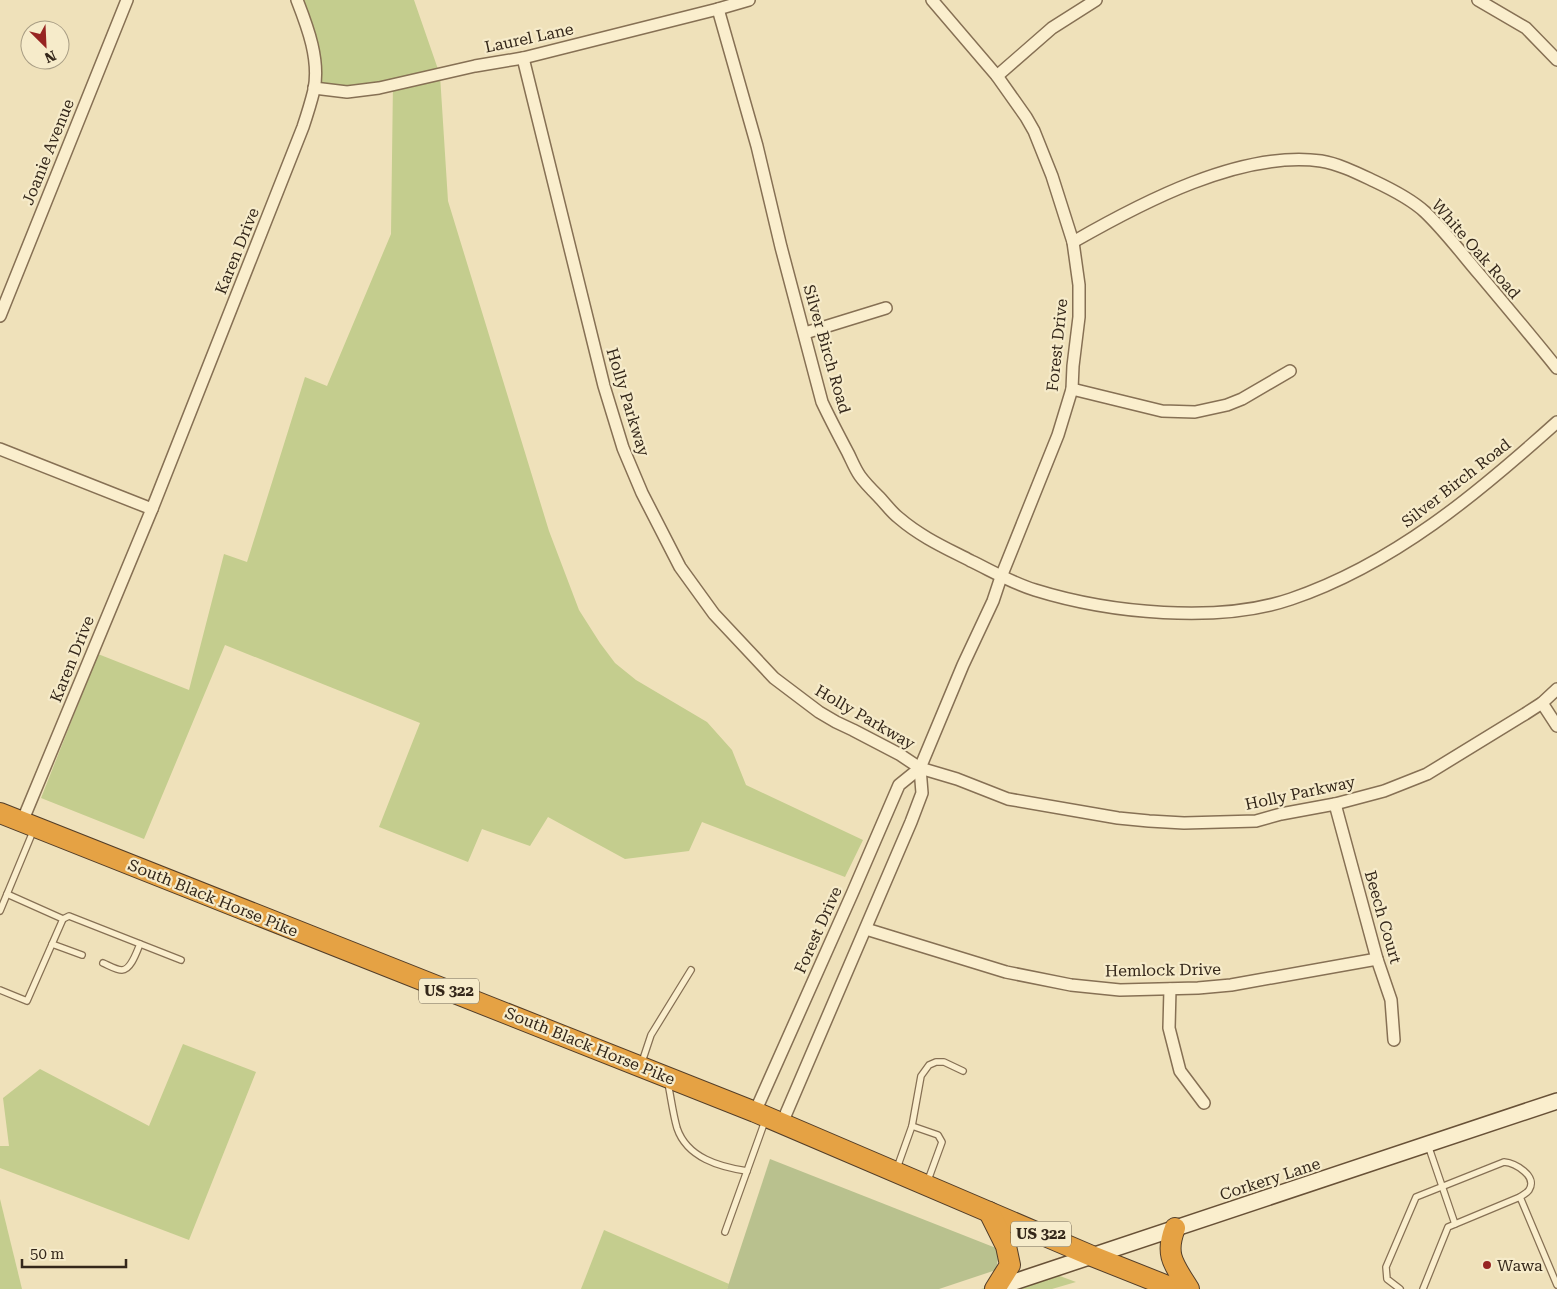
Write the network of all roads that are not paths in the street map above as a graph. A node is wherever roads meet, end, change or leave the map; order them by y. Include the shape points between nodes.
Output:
1 (127, 0) edge
2 (297, 0) edge
3 (749, 0) edge
4 (932, 0) edge
5 (1096, 0) edge
6 (1478, 0) edge
7 (718, 9) junction
8 (523, 58) junction
9 (1557, 60) edge
10 (998, 76) junction
11 (314, 88) junction
12 (1073, 242) junction
13 (886, 308) dead end
14 (0, 316) edge
15 (805, 332) junction
16 (1557, 368) edge
17 (1290, 371) dead end
18 (1072, 389) junction
19 (1557, 422) edge
20 (0, 449) edge
21 (152, 509) junction
22 (1001, 577) junction
23 (1557, 689) edge
24 (1542, 703) junction
25 (1557, 726) edge
26 (920, 768) junction
27 (1335, 804) junction
28 (0, 813) edge
29 (28, 825) junction
30 (7, 894) junction
31 (0, 911) edge
32 (63, 919) junction
33 (866, 929) junction
34 (52, 944) junction
35 (140, 944) junction
36 (82, 955) dead end
37 (1377, 959) junction
38 (180, 960) dead end
39 (103, 962) dead end
40 (691, 970) dead end
41 (1170, 989) junction
42 (0, 990) edge
43 (1394, 1040) dead end
44 (641, 1067) junction
45 (963, 1071) dead end
46 (666, 1077) junction
47 (1557, 1102) edge
48 (1204, 1103) dead end
49 (768, 1117) junction
50 (912, 1126) junction
51 (1428, 1144) junction
52 (747, 1171) junction
53 (896, 1172) junction
54 (926, 1185) junction
55 (1442, 1187) junction
56 (1520, 1197) junction
57 (989, 1212) junction
58 (1454, 1224) junction
59 (1176, 1228) junction
60 (725, 1232) dead end
61 (1092, 1256) junction
62 (1557, 1285) edge
63 (994, 1289) edge
64 (1175, 1289) edge
65 (1189, 1289) edge
66 (1400, 1289) edge
67 (1422, 1289) edge

1 - 14 street, Joanie Avenue
2 - 11 street, Karen Drive via 313,49
3 - 7 street, Laurel Lane
4 - 10 street, Forest Drive
5 - 10 street via 1052,28
6 - 9 street via 1526,28
7 - 8 street, Laurel Lane
7 - 15 street, Silver Birch Road
8 - 11 street, Laurel Lane via 363,90 347,92
8 - 26 street, Holly Parkway via 613,417 635,479 680,567 714,614 774,678 819,712
10 - 12 street, Forest Drive via 1026,116 1041,146
11 - 21 street, Karen Drive via 293,155
12 - 16 street, White Oak Road via 1135,208 1226,172 1274,160 1323,161 1383,185 1424,212
12 - 18 street, Forest Drive via 1080,300
13 - 15 street
15 - 22 street, Silver Birch Road via 822,402 860,476 898,518 929,540
17 - 18 street via 1242,400 1194,412 1162,411
18 - 22 street, Forest Drive via 1058,435
19 - 22 street, Silver Birch Road via 1448,514 1408,542 1336,581 1275,604 1227,612 1194,613 1112,608 1033,590
20 - 21 street
21 - 29 street, Karen Drive
22 - 26 street, Forest Drive
23 - 24 street, Holly Parkway
24 - 25 street
24 - 27 street, Holly Parkway via 1427,774 1384,791
26 - 27 street, Holly Parkway via 1008,799 1149,821 1256,821
26 - 33 street, Forest Drive via 922,793
26 - 49 street, Forest Drive via 898,785 852,894
27 - 37 street, Beech Court
28 - 29 highway, South Black Horse Pike / US 322
29 - 30 lane
29 - 44 highway, South Black Horse Pike / US 322
30 - 31 lane
30 - 32 lane
32 - 34 lane
32 - 35 lane via 69,916
33 - 41 street, Hemlock Drive via 1006,972 1071,985 1120,990
33 - 49 street, Forest Drive
34 - 36 lane
34 - 42 lane via 27,1001
35 - 38 lane
35 - 39 lane via 127,968 122,970
37 - 41 street, Hemlock Drive via 1231,985
37 - 43 street, Beech Court via 1391,1000
40 - 44 lane via 651,1035
41 - 48 street via 1169,1028 1180,1071
44 - 46 highway, South Black Horse Pike / US 322
45 - 50 lane via 944,1062 929,1065 922,1076
46 - 49 highway, South Black Horse Pike / US 322
46 - 52 lane via 678,1129 688,1146 711,1162
47 - 51 street, Corkery Lane
49 - 52 lane
49 - 53 highway, South Black Horse Pike / US 322
50 - 53 lane
50 - 54 lane via 938,1135 942,1142
51 - 55 lane
51 - 59 street, Corkery Lane
52 - 60 lane
53 - 54 highway, South Black Horse Pike / US 322
54 - 57 highway, South Black Horse Pike / US 322
55 - 56 lane via 1504,1162 1512,1163 1530,1177 1529,1192
55 - 58 lane
55 - 66 lane via 1416,1197 1386,1268 1387,1279
56 - 58 lane
56 - 62 lane
57 - 61 highway, South Black Horse Pike / US 322
57 - 63 highway via 1006,1246 1010,1265
58 - 67 lane via 1448,1227
59 - 61 street, Corkery Lane
59 - 65 highway via 1170,1242 1172,1261
61 - 63 street, Corkery Lane
61 - 64 highway, South Black Horse Pike / US 322

